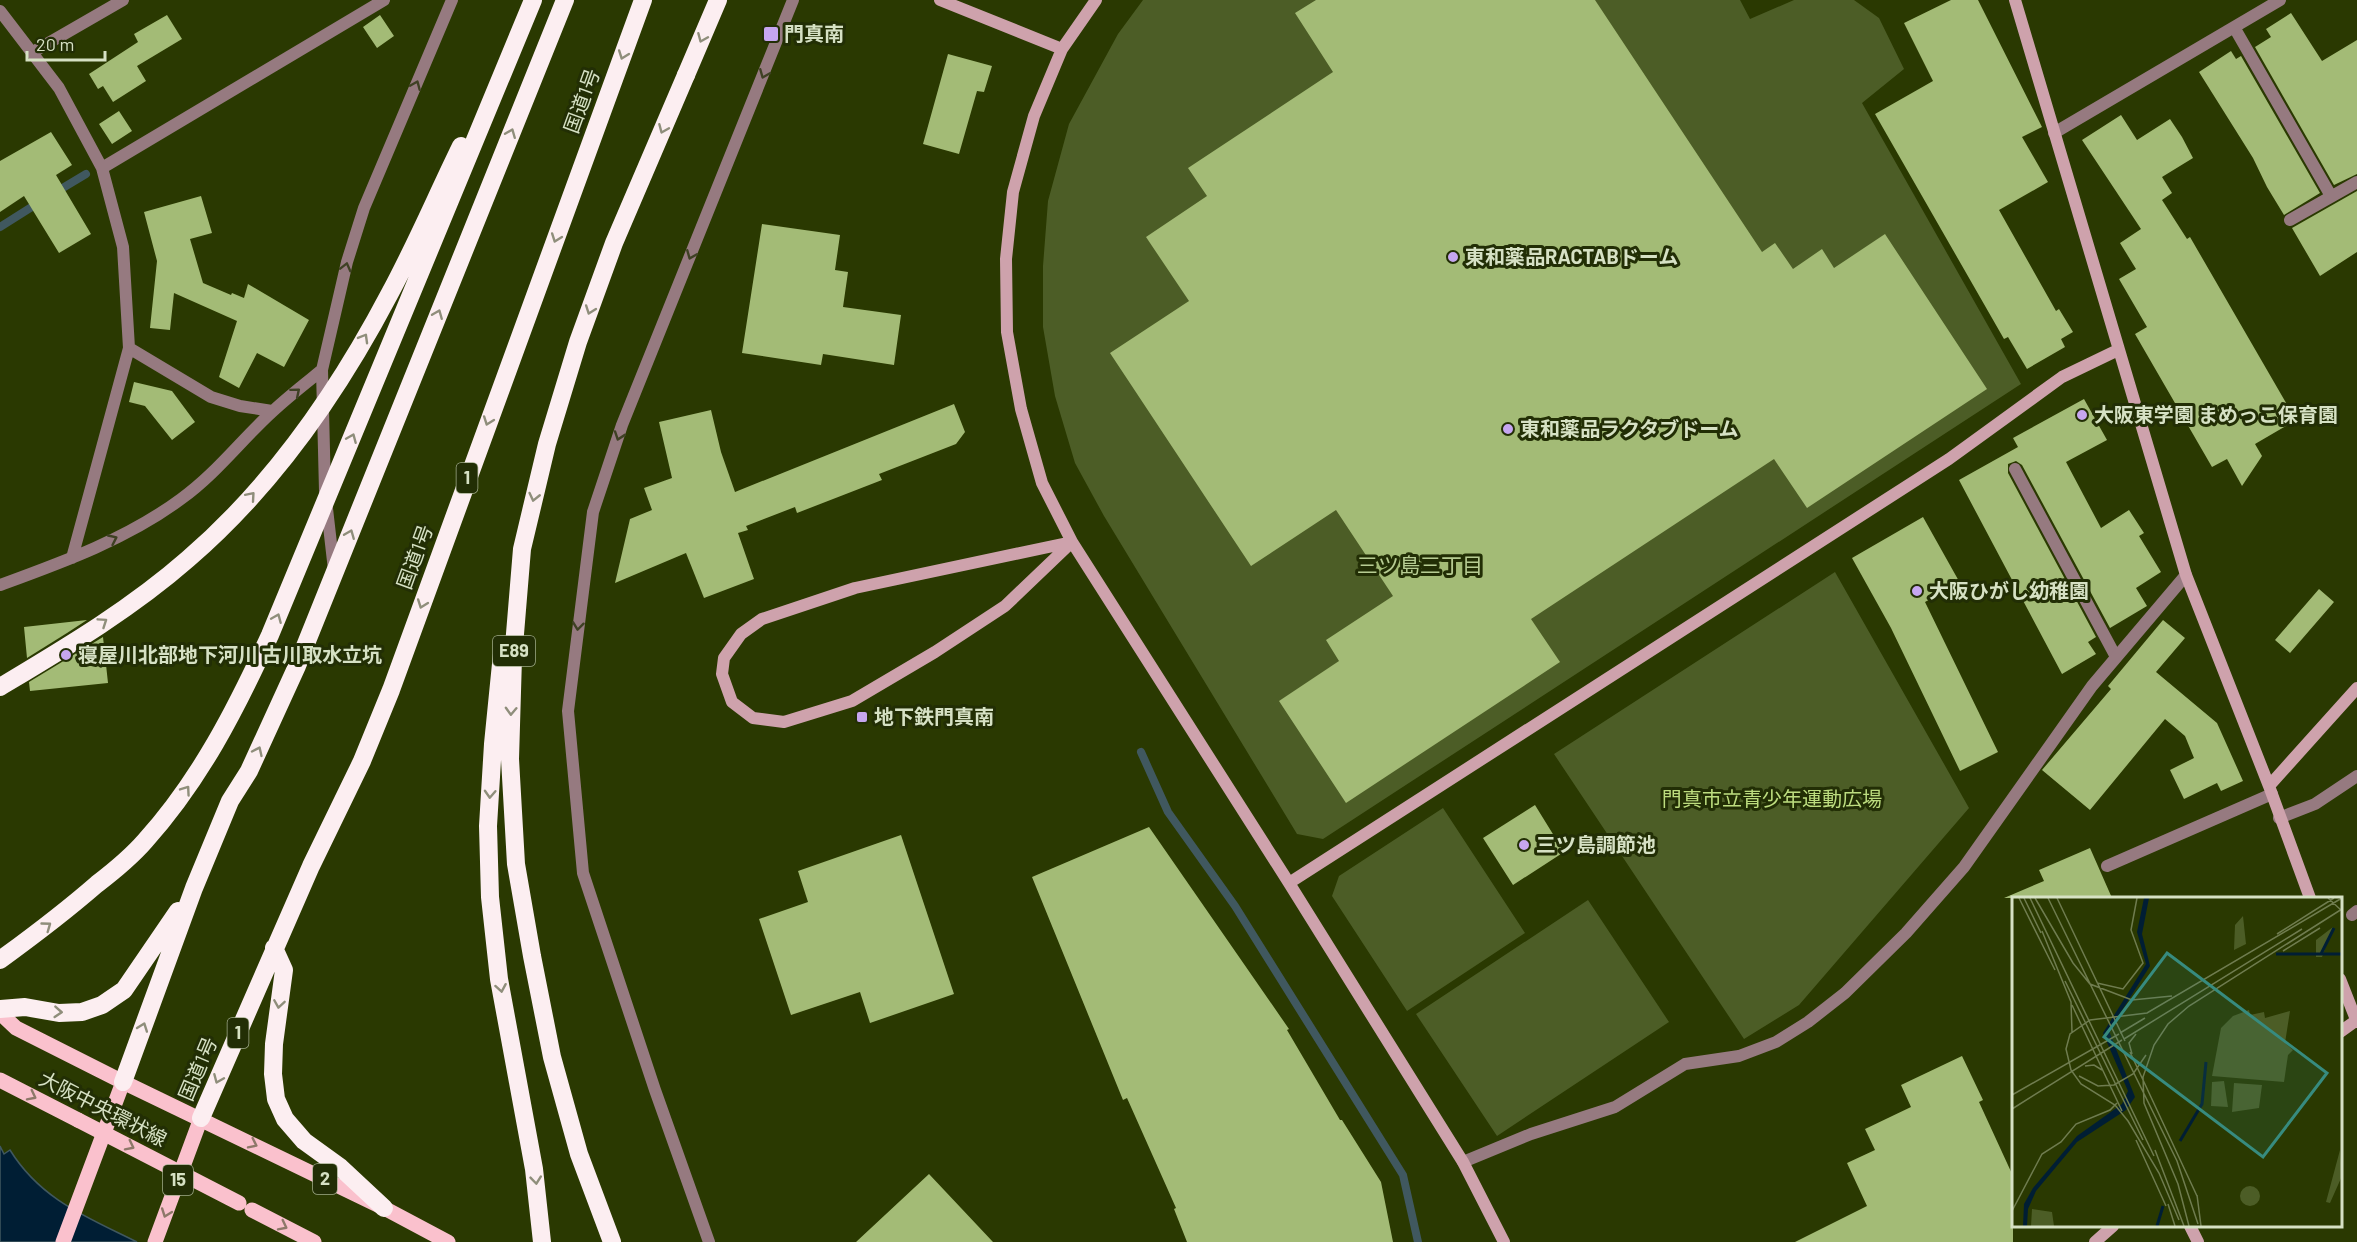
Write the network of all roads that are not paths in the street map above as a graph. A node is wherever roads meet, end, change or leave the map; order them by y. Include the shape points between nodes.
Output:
1 (123, 0) edge
2 (384, 0) edge
3 (452, 0) edge
4 (532, 0) edge
5 (565, 0) edge
6 (643, 0) edge
7 (718, 0) edge
8 (794, 0) edge
9 (940, 0) edge
10 (1096, 0) edge
11 (2015, 0) edge
12 (2280, 0) edge
13 (0, 11) edge
14 (2234, 27) junction
15 (1062, 49) junction
16 (33, 52) junction
17 (2054, 133) junction
18 (102, 168) junction
19 (2357, 182) edge
20 (2331, 196) junction
21 (2290, 220) dead end
22 (129, 348) junction
23 (2118, 350) junction
24 (322, 370) junction
25 (272, 411) junction
26 (2015, 469) dead end
27 (1072, 542) junction
28 (522, 549) junction
29 (72, 558) junction
30 (334, 574) junction
31 (2186, 575) junction
32 (0, 585) edge
33 (2116, 657) junction
34 (0, 687) edge
35 (2357, 688) edge
36 (2357, 776) edge
37 (2270, 790) junction
38 (2279, 818) junction
39 (2107, 866) dead end
40 (1289, 883) junction
41 (194, 888) junction
42 (2310, 897) edge
43 (274, 948) junction
44 (0, 960) edge
45 (2342, 984) edge
46 (0, 1011) edge
47 (2357, 1021) edge
48 (2342, 1031) edge
49 (0, 1080) edge
50 (123, 1082) junction
51 (201, 1119) junction
52 (1463, 1162) junction
53 (384, 1208) junction
54 (2113, 1227) edge
55 (2190, 1227) edge
56 (63, 1242) edge
57 (155, 1242) edge
58 (314, 1242) edge
59 (448, 1242) edge
60 (542, 1242) edge
61 (612, 1242) edge
62 (709, 1242) edge
63 (1504, 1242) edge
64 (2096, 1242) edge
65 (2198, 1242) edge

1 - 16 street
2 - 18 street
24 -> 3 street via 364,208
34 -> 4 highway, bridge via 122,610 188,559 239,511 288,453 341,380 391,293
44 -> 4 highway, bridge via 55,920 144,843 180,799 237,707
30 -> 5 highway
6 -> 43 highway, 国道1号 / 1 via 391,690
7 -> 28 highway, E89, bridge via 614,243 578,342 547,444
8 -> 62 street via 622,425 593,512 568,711 583,873
9 - 15 street
10 - 15 street
11 - 17 street
12 - 14 street
13 - 16 street
14 - 17 street
14 - 20 street
15 - 27 street via 1034,116 1013,192 1006,259 1007,332 1021,409 1042,483
16 - 18 street via 59,88
17 - 23 street
18 - 22 street via 123,247
19 - 20 street
20 - 21 street
22 - 25 street via 212,397
22 - 29 street
23 - 31 street
23 - 40 street via 2062,377 1949,459
25 -> 24 street
24 - 30 street via 325,491
29 -> 25 street via 132,530 182,499
26 - 33 street
27 - 27 street via 1005,606 852,701 784,722 753,718 732,702 722,674 724,658 741,634 762,619 855,588
27 - 40 street
28 -> 60 highway, E89, bridge via 502,652 493,744 488,826 490,897 499,979 534,1168
28 -> 61 highway, E89, bridge via 510,759 516,864 552,1057 579,1154
29 - 32 street
41 -> 30 highway via 230,801 249,771 297,666
31 - 33 street
31 - 37 street
33 - 52 street via 1964,867 1906,933 1809,1022 1776,1042 1739,1056 1685,1064 1615,1107 1531,1134
35 - 37 street
36 - 38 street via 2315,804
37 - 38 street
37 - 39 street
38 - 42 street
40 - 52 street
46 -> 41 highway via 25,1007 59,1013 82,1012 102,1005 124,990
50 -> 41 highway
43 -> 51 highway, 国道1号 / 1
43 -> 53 highway via 285,970 274,1044 276,1099 285,1119 304,1141 340,1167
45 - 47 street
46 - 50 main road, 2 via 16,1028
47 - 48 street
49 -> 58 main road, 大阪中央環状線, bridge
50 - 51 main road, 2
50 - 56 main road
51 -> 53 main road, 2
51 -> 57 main road, 15
52 - 63 street
53 - 59 main road, 2
54 - 64 street
55 - 65 street

